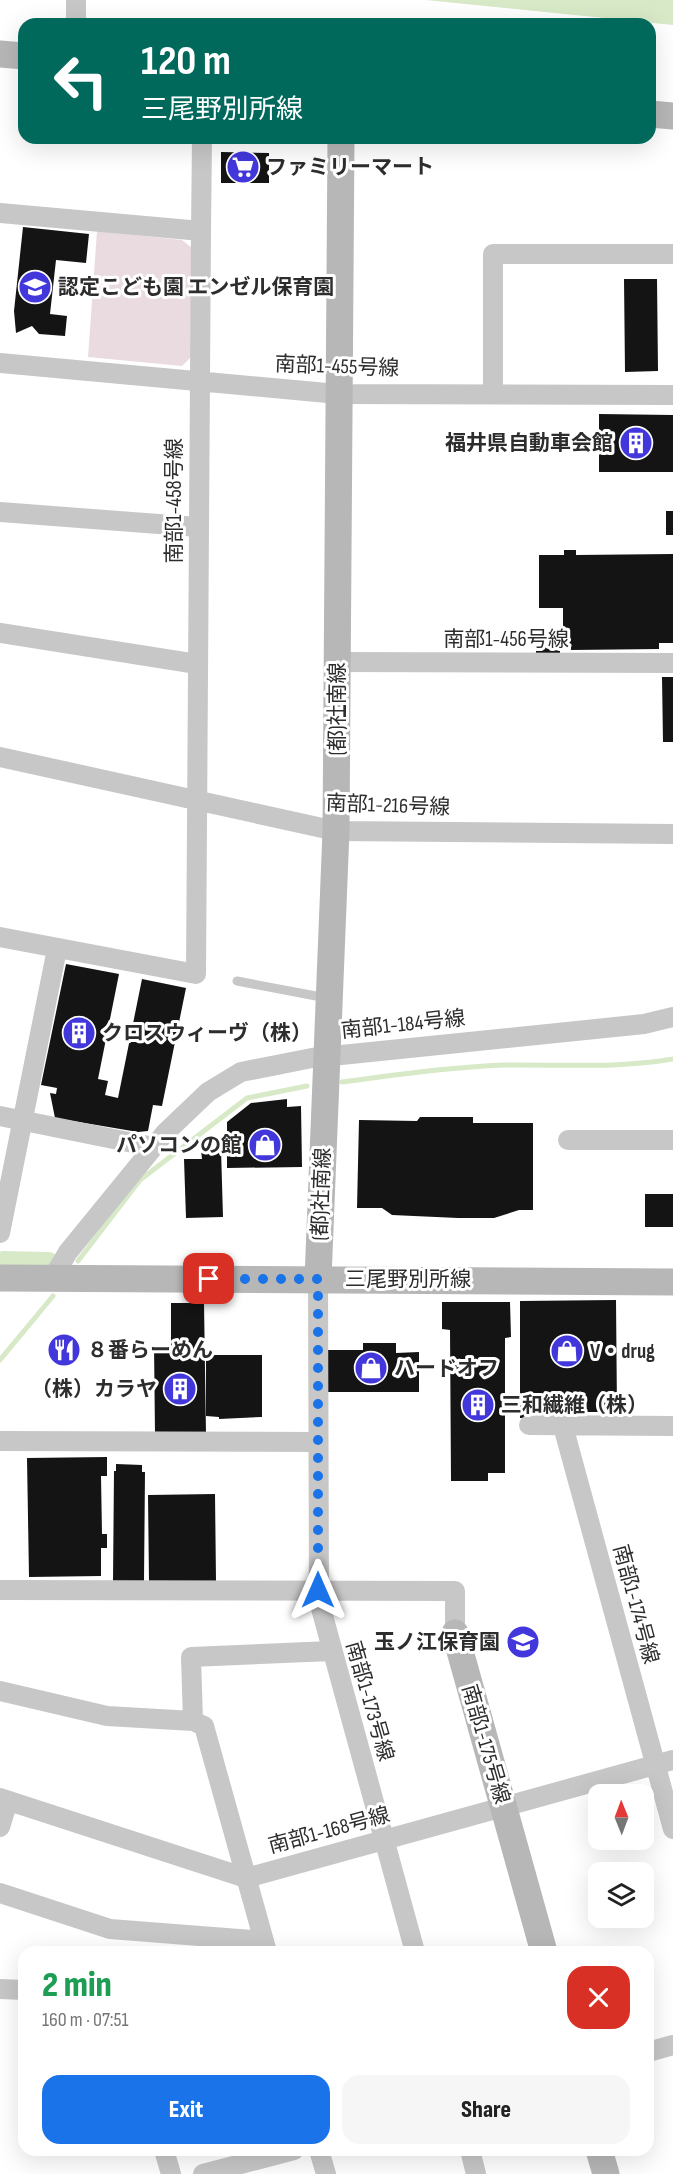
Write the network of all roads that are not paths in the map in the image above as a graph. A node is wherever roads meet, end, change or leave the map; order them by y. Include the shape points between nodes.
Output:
1 (0, 54) edge
2 (18, 56) edge
3 (656, 115) edge
4 (673, 116) edge
5 (202, 144) edge
6 (341, 144) edge
7 (0, 213) edge
8 (201, 231) junction
9 (673, 255) edge
10 (0, 363) edge
11 (199, 382) junction
12 (493, 393) junction
13 (338, 394) junction
14 (673, 395) edge
15 (0, 512) edge
16 (198, 528) junction
17 (0, 633) edge
18 (338, 662) junction
19 (673, 663) edge
20 (197, 664) junction
21 (0, 757) edge
22 (197, 801) junction
23 (336, 831) junction
24 (673, 834) edge
25 (0, 937) edge
26 (57, 948) junction
27 (237, 981) dead end
28 (316, 996) dead end
29 (673, 1017) edge
30 (326, 1056) junction
31 (0, 1116) edge
32 (24, 1120) junction
33 (568, 1140) dead end
34 (673, 1140) edge
35 (153, 1147) junction
36 (0, 1233) edge
37 (0, 1278) edge
38 (52, 1279) junction
39 (318, 1279) junction
40 (673, 1282) edge
41 (529, 1425) dead end
42 (564, 1426) junction
43 (673, 1426) edge
44 (0, 1441) edge
45 (318, 1442) junction
46 (0, 1590) edge
47 (318, 1590) junction
48 (455, 1633) joint
49 (331, 1651) junction
50 (0, 1691) edge
51 (193, 1721) junction
52 (664, 1762) edge
53 (4, 1800) edge
54 (504, 1806) junction
55 (0, 1827) edge
56 (673, 1829) edge
57 (384, 1840) junction
58 (246, 1878) junction
59 (0, 1893) edge
60 (266, 1946) edge
61 (413, 1946) edge
62 (542, 1946) edge
63 (0, 1989) edge
64 (18, 1990) edge
65 (673, 2045) edge
66 (654, 2050) edge
67 (166, 2156) edge
68 (271, 2156) edge
69 (321, 2156) edge
70 (472, 2156) edge
71 (601, 2156) edge
72 (171, 2174) edge
73 (203, 2174) edge
74 (326, 2174) edge
75 (477, 2174) edge
76 (606, 2174) edge

1 - 2 street
3 - 4 street
5 - 8 street, 南部1-458号線
6 - 13 street, (都)社南線
7 - 8 street
8 - 11 street, 南部1-458号線
9 - 12 street via 493,254
10 - 11 street, 南部1-455号線
11 - 13 street, 南部1-455号線
11 - 16 street, 南部1-458号線
12 - 13 street, 南部1-455号線
12 - 14 street, 南部1-455号線
13 - 18 street, (都)社南線
15 - 16 street
16 - 20 street, 南部1-458号線
17 - 20 street
18 - 19 street, 南部1-456号線
18 - 23 street, (都)社南線
20 - 22 street, 南部1-458号線
21 - 22 street, 南部1-216号線
22 - 23 street, 南部1-216号線
22 - 26 street, 南部1-458号線 via 196,974
23 - 24 street, 南部1-216号線
23 - 30 street, (都)社南線
25 - 26 street
26 - 32 street
27 - 28 lane
29 - 30 street, 南部1-184号線 via 632,1025
30 - 35 street, 南部1-184号線 via 240,1072 208,1092
30 - 39 street, (都)社南線
31 - 32 street
32 - 35 street
32 - 36 street
33 - 34 street
35 - 38 street, 南部1-184号線 via 68,1252
37 - 38 street, 三尾野別所線
38 - 39 street, 三尾野別所線
39 - 40 street, 三尾野別所線
39 - 45 street, 南部1-173号線
41 - 42 street
42 - 43 street
42 - 52 street, 南部1-174号線
44 - 45 street
45 - 47 street, 南部1-173号線
46 - 47 street, 南部1-175号線
47 - 48 street, 南部1-175号線 via 455,1591
47 - 49 street, 南部1-173号線
48 - 54 street, 南部1-175号線
49 - 51 street via 191,1657
49 - 57 street, 南部1-173号線
50 - 51 street via 107,1716
51 - 58 street via 204,1726
52 - 54 street, 南部1-168号線
52 - 56 street, 南部1-174号線
53 - 55 street
53 - 58 street
54 - 57 street, 南部1-168号線
54 - 62 street, 南部1-175号線
57 - 58 street, 南部1-168号線
57 - 61 street, 南部1-173号線
58 - 60 street
59 - 60 street via 110,1929
63 - 64 street
65 - 66 street
67 - 72 street
68 - 73 street
69 - 74 street
70 - 75 street
71 - 76 street

